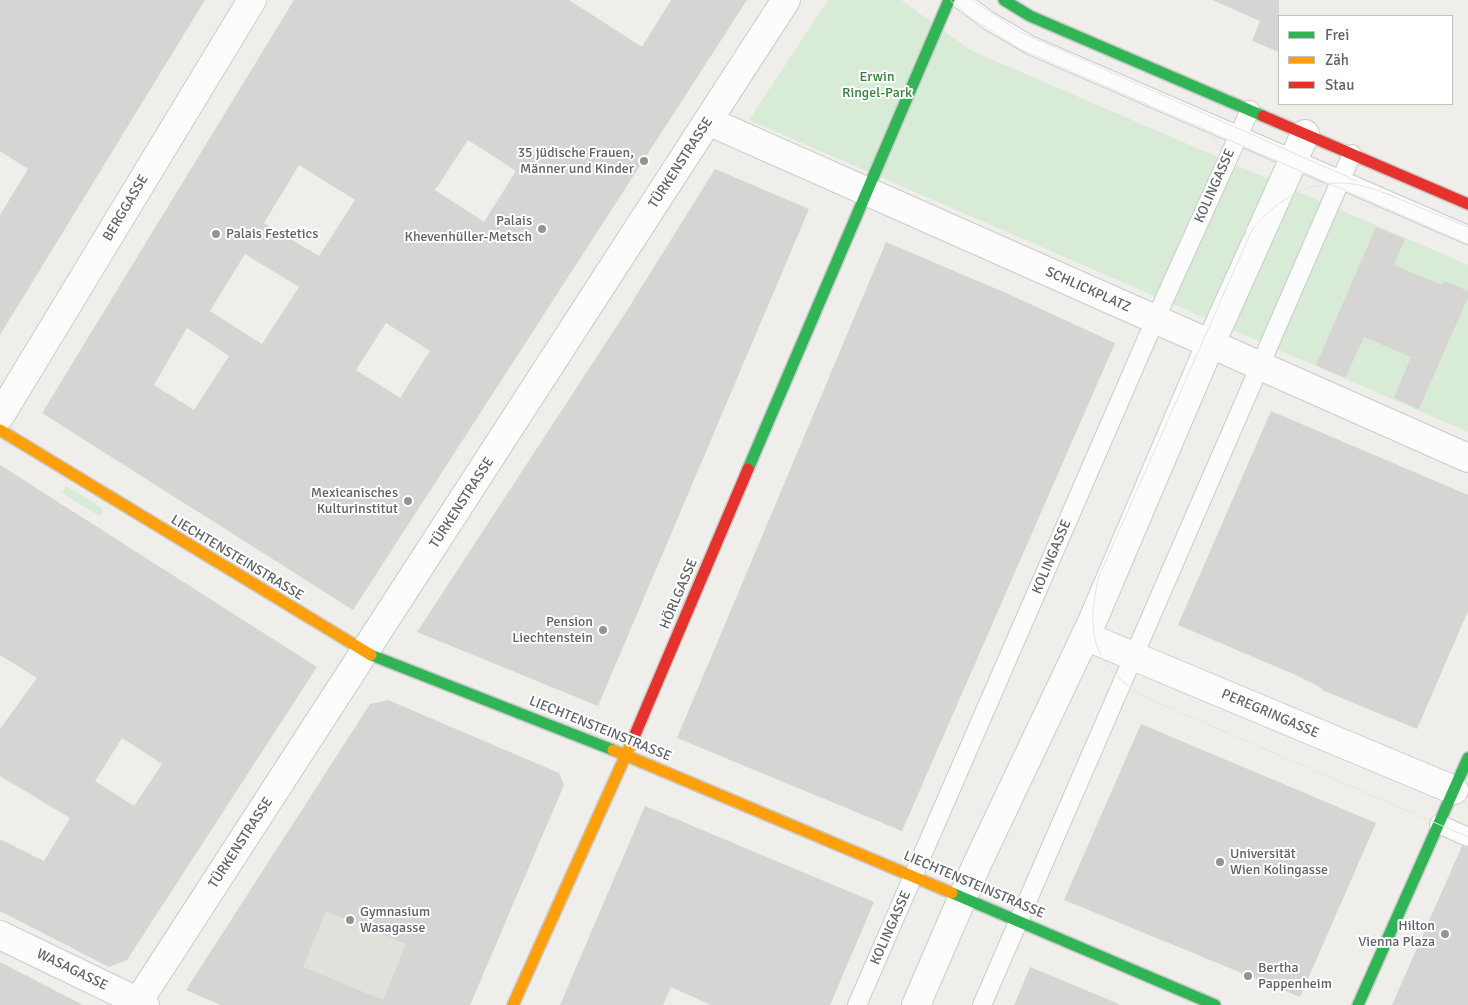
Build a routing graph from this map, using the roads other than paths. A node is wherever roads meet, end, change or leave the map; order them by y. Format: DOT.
graph roads {
  1 [pos="252,0"];
  2 [pos="786,0"];
  3 [pos="949,0"];
  4 [pos="961,0"];
  5 [pos="1004,0"];
  6 [pos="1250,110"];
  7 [pos="708,121"];
  8 [pos="1305,134"];
  9 [pos="1238,136"];
  10 [pos="1352,154"];
  11 [pos="1293,161"];
  12 [pos="1341,181"];
  13 [pos="867,192"];
  14 [pos="1468,204"];
  15 [pos="1468,235"];
  16 [pos="1155,320"];
  17 [pos="1210,345"];
  18 [pos="1260,366"];
  19 [pos="0,416"];
  20 [pos="0,430"];
  21 [pos="1468,458"];
  22 [pos="1085,636"];
  23 [pos="366,654"];
  24 [pos="1133,657"];
  25 [pos="626,755"];
  26 [pos="1468,758"];
  27 [pos="1461,793"];
  28 [pos="1439,824"];
  29 [pos="1468,837"];
  30 [pos="914,876"];
  31 [pos="962,897"];
  32 [pos="1019,920"];
  33 [pos="0,935"];
  34 [pos="140,1004"];
  35 [pos="513,1005"];
  36 [pos="857,1005"];
  37 [pos="916,1005"];
  38 [pos="982,1005"];
  39 [pos="1216,1005"];
  40 [pos="1358,1005"];
  1 -- 19 [label="street, BERGGASSE"];
  2 -- 7 [label="street, TÜRKENSTRASSE"];
  3 -- 13 [label="street"];
  4 -- 9 [label="lane"];
  5 -- 6 [label="street"];
  6 -- 8 [label="street"];
  6 -- 9 [label="lane, KOLINGASSE"];
  7 -- 13 [label="street, SCHLICKPLATZ"];
  7 -- 23 [label="street, TÜRKENSTRASSE"];
  8 -- 10 [label="street"];
  8 -- 11 [label="street"];
  9 -- 11 [label="lane"];
  9 -- 16 [label="lane, KOLINGASSE"];
  10 -- 12 [label="lane"];
  10 -- 14 [label="street"];
  11 -- 12 [label="lane"];
  11 -- 17 [label="street"];
  12 -- 15 [label="lane"];
  12 -- 18 [label="lane"];
  13 -- 16 [label="street, SCHLICKPLATZ"];
  13 -- 25 [label="street, HÖRLGASSE"];
  16 -- 17 [label="street, SCHLICKPLATZ"];
  16 -- 30 [label="lane, KOLINGASSE"];
  17 -- 18 [label="street, SCHLICKPLATZ"];
  17 -- 22 [label="street"];
  18 -- 21 [label="street, SCHLICKPLATZ"];
  18 -- 24 [label="lane"];
  20 -- 23 [label="street, LIECHTENSTEINSTRASSE"];
  22 -- 24 [label="street, PEREGRINGASSE"];
  22 -- 31 [label="street"];
  23 -- 25 [label="street, LIECHTENSTEINSTRASSE"];
  23 -- 34 [label="street, TÜRKENSTRASSE"];
  24 -- 27 [label="street, PEREGRINGASSE"];
  24 -- 32 [label="lane"];
  25 -- 30 [label="street, LIECHTENSTEINSTRASSE"];
  25 -- 35 [label="street, HÖRLGASSE"];
  26 -- 27 [label="street"];
  27 -- 28 [label="street"];
  28 -- 29 [label="lane"];
  28 -- 40 [label="street"];
  30 -- 31 [label="street, LIECHTENSTEINSTRASSE"];
  30 -- 36 [label="lane, KOLINGASSE"];
  31 -- 32 [label="street, LIECHTENSTEINSTRASSE"];
  31 -- 37 [label="street"];
  32 -- 38 [label="lane"];
  32 -- 39 [label="street, LIECHTENSTEINSTRASSE"];
  33 -- 34 [label="street, WASAGASSE"];
}
